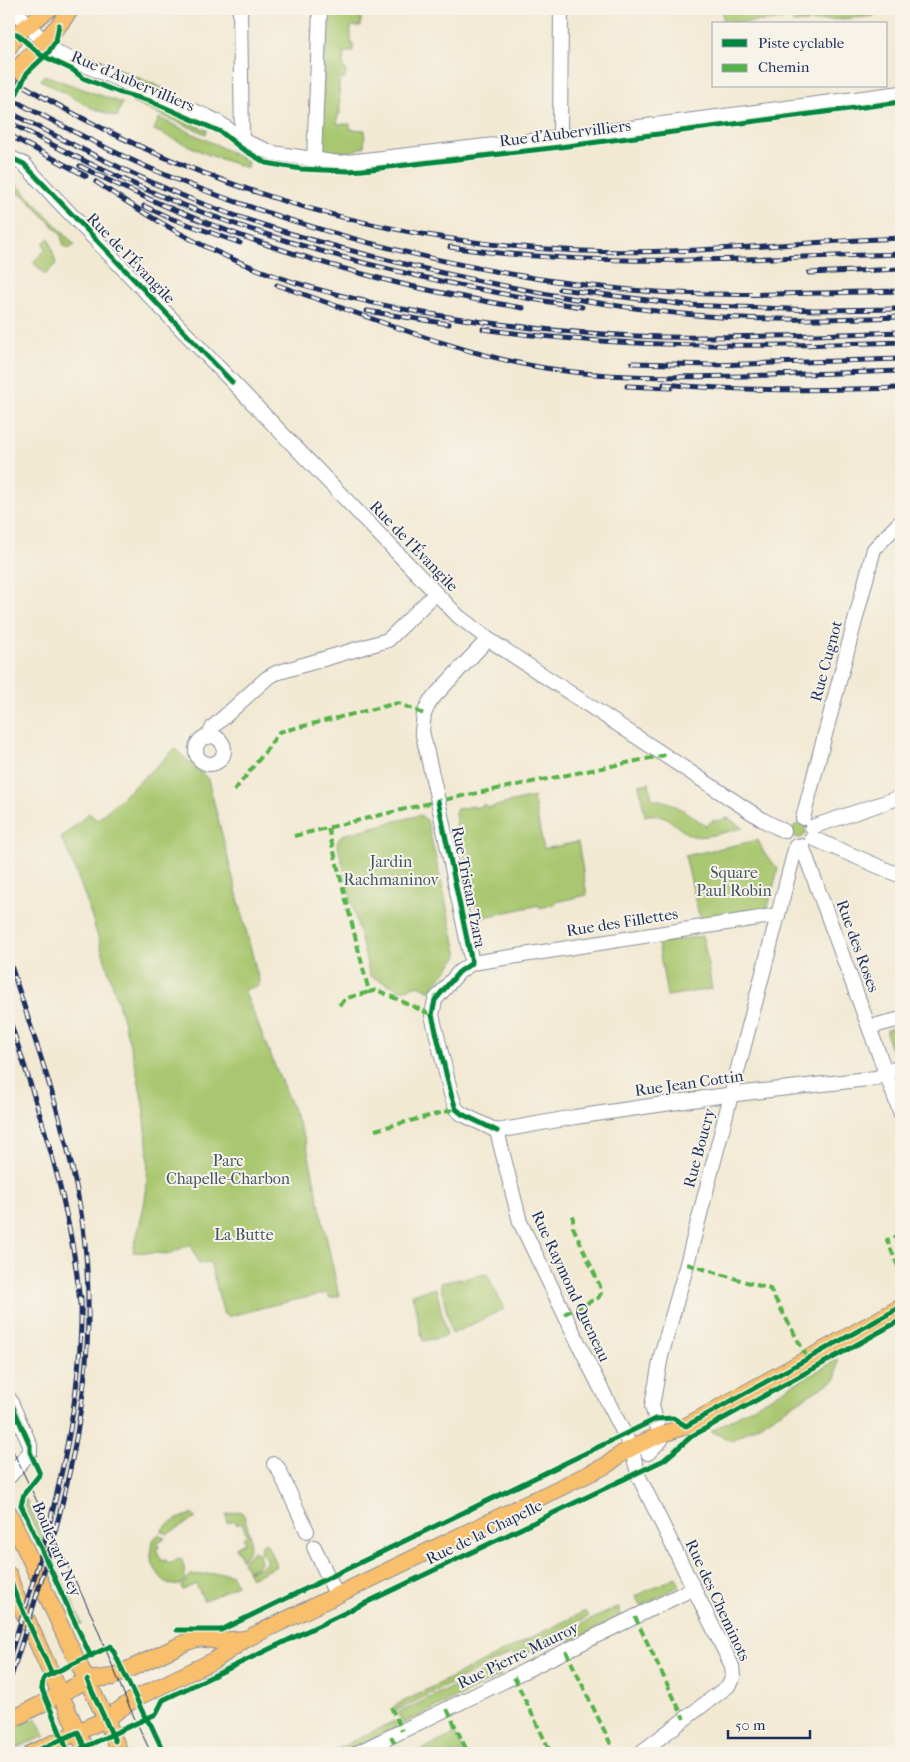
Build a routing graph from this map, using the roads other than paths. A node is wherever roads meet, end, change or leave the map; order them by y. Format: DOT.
graph roads {
  1 [pos="14,9"];
  2 [pos="49,9"];
  3 [pos="71,9"];
  4 [pos="240,9"];
  5 [pos="320,9"];
  6 [pos="561,9"];
  7 [pos="29,26"];
  8 [pos="43,41"];
  9 [pos="9,47"];
  10 [pos="9,87"];
  11 [pos="901,94"];
  12 [pos="560,137"];
  13 [pos="242,139"];
  14 [pos="9,157"];
  15 [pos="314,160"];
  16 [pos="901,523"];
  17 [pos="435,594"];
  18 [pos="488,639"];
  19 [pos="208,736"];
  20 [pos="901,798"];
  21 [pos="784,831"];
  22 [pos="805,835"];
  23 [pos="901,876"];
  24 [pos="778,915"];
  25 [pos="472,963"];
  26 [pos="901,1018"];
  27 [pos="869,1027"];
  28 [pos="901,1066"];
  29 [pos="886,1072"];
  30 [pos="731,1095"];
  31 [pos="901,1114"];
  32 [pos="497,1132"];
  33 [pos="901,1308"];
  34 [pos="9,1398"];
  35 [pos="659,1439"];
  36 [pos="633,1454"];
  37 [pos="274,1464"];
  38 [pos="9,1477"];
  39 [pos="9,1513"];
  40 [pos="307,1531"];
  41 [pos="314,1548"];
  42 [pos="9,1575"];
  43 [pos="694,1588"];
  44 [pos="337,1596"];
  45 [pos="246,1639"];
  46 [pos="87,1680"];
  47 [pos="61,1695"];
  48 [pos="106,1719"];
  49 [pos="9,1721"];
  50 [pos="78,1732"];
  51 [pos="32,1753"];
  52 [pos="87,1753"];
  53 [pos="120,1753"];
  54 [pos="357,1753"];
  55 [pos="640,1753"];
  1 -- 7 [label="street, Rue d'Aubervilliers"];
  2 -- 7 [label="main road"];
  3 -- 8 [label="main road"];
  4 -- 13 [label="street"];
  5 -- 15 [label="street"];
  6 -- 12 [label="street"];
  7 -- 8 [label="street, Rue d'Aubervilliers"];
  7 -- 9 [label="main road"];
  8 -- 10 [label="main road"];
  8 -- 13 [label="street, Rue d'Aubervilliers"];
  11 -- 12 [label="street, Rue d'Aubervilliers"];
  12 -- 15 [label="street, Rue d'Aubervilliers"];
  13 -- 15 [label="street, Rue d'Aubervilliers"];
  14 -- 17 [label="street, Rue de l'Évangile"];
  16 -- 22 [label="street, Rue Cugnot"];
  17 -- 18 [label="street, Rue de l'Évangile"];
  17 -- 19 [label="street"];
  18 -- 21 [label="street, Rue de l'Évangile"];
  18 -- 25 [label="street, Rue Tristan Tzara"];
  20 -- 22 [label="street"];
  21 -- 22 [label="street"];
  21 -- 22 [label="street"];
  22 -- 23 [label="street"];
  22 -- 24 [label="street, Rue Boucry"];
  22 -- 27 [label="street, Rue des Roses"];
  24 -- 25 [label="street, Rue des Fillettes"];
  24 -- 30 [label="street, Rue Boucry"];
  25 -- 32 [label="street, Rue Tristan Tzara"];
  26 -- 27 [label="street"];
  27 -- 29 [label="street, Rue des Roses"];
  28 -- 29 [label="street, Rue Jean Cottin"];
  29 -- 30 [label="street, Rue Jean Cottin"];
  29 -- 31 [label="street, Rue des Roses"];
  30 -- 32 [label="street, Rue Jean Cottin"];
  30 -- 35 [label="street, Rue Boucry"];
  32 -- 36 [label="street, Rue Raymond Queneau"];
  33 -- 35 [label="main road, Rue de la Chapelle"];
  34 -- 38 [label="street"];
  35 -- 36 [label="main road, Rue de la Chapelle"];
  35 -- 36 [label="street, Rue de la Chapelle"];
  36 -- 43 [label="street, Rue des Cheminots"];
  36 -- 44 [label="main road, Rue de la Chapelle"];
  37 -- 40 [label="street"];
  39 -- 46 [label="main road, Boulevard Ney"];
  41 -- 44 [label="street"];
  42 -- 47 [label="main road"];
  43 -- 54 [label="street, Rue Pierre Mauroy"];
  43 -- 55 [label="street, Rue des Cheminots"];
  44 -- 45 [label="main road, Rue de la Chapelle"];
  45 -- 46 [label="main road, Rue de la Chapelle"];
  45 -- 48 [label="main road, Rue de la Chapelle"];
  46 -- 47 [label="main road"];
  46 -- 48 [label="main road, Boulevard Ney"];
  47 -- 49 [label="main road"];
  47 -- 50 [label="main road"];
  48 -- 50 [label="main road, Rue de la Chapelle"];
  48 -- 53 [label="main road, Boulevard Ney"];
  50 -- 51 [label="main road, Rue de la Chapelle"];
  50 -- 52 [label="main road"];
}
